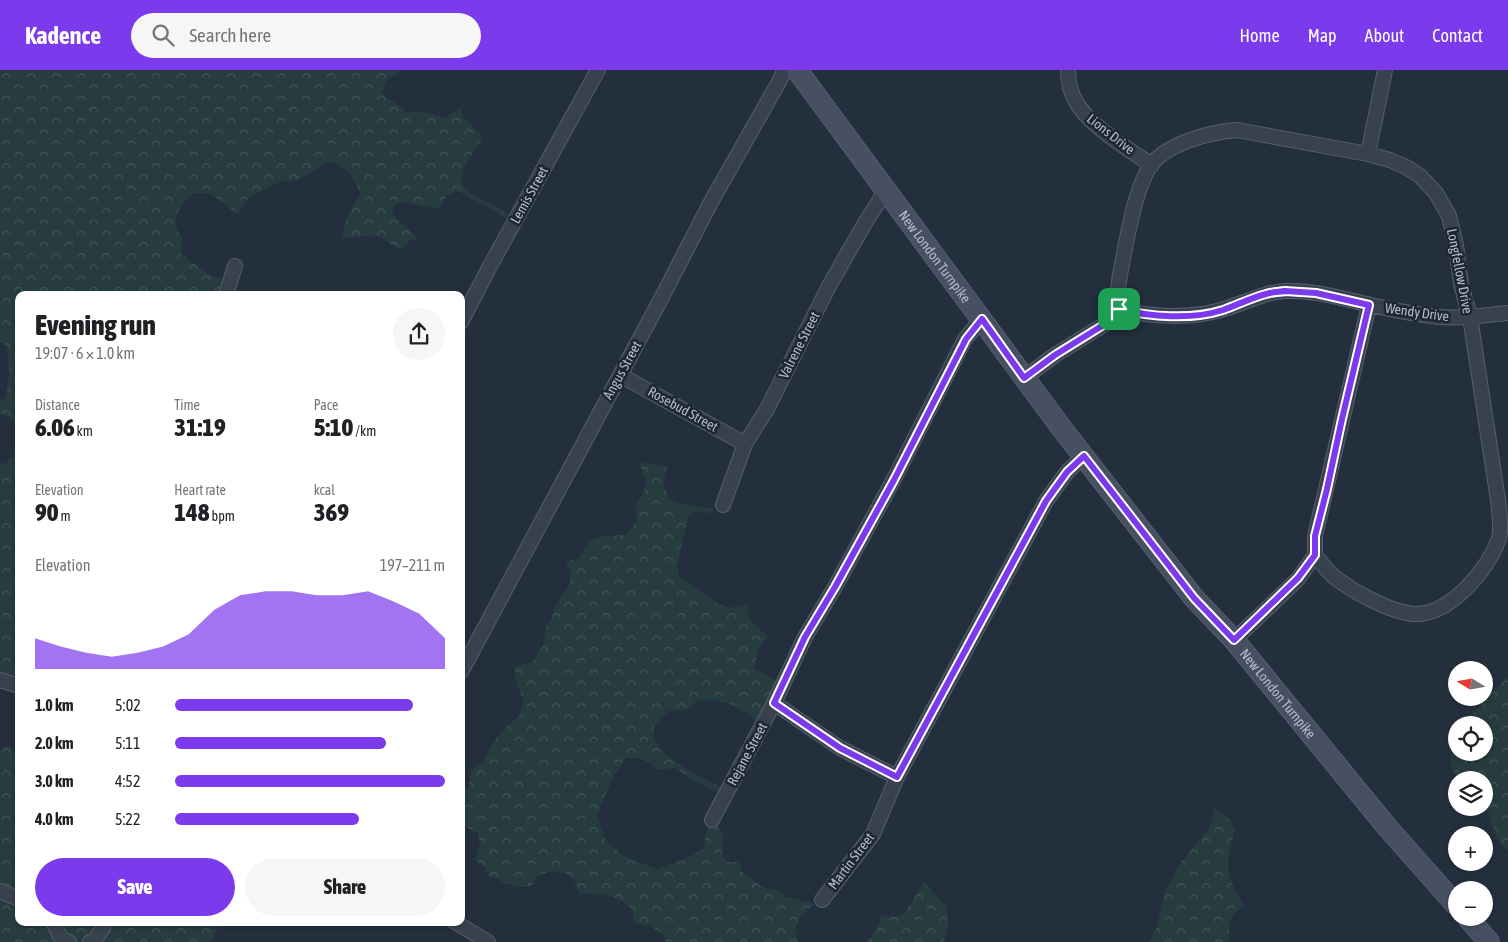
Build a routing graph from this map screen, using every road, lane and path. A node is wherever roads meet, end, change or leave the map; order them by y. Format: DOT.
graph roads {
  1 [pos="598,70"];
  2 [pos="784,70"];
  3 [pos="797,70"];
  4 [pos="1068,70"];
  5 [pos="1385,70"];
  6 [pos="1368,154"];
  7 [pos="1152,165"];
  8 [pos="886,190"];
  9 [pos="235,266"];
  10 [pos="227,291"];
  11 [pos="1369,305"];
  12 [pos="1119,309"];
  13 [pos="1508,313"];
  14 [pos="465,314"];
  15 [pos="1470,316"];
  16 [pos="982,319"];
  17 [pos="620,375"];
  18 [pos="1024,378"];
  19 [pos="745,444"];
  20 [pos="1084,456"];
  21 [pos="723,505"];
  22 [pos="1315,555"];
  23 [pos="1234,640"];
  24 [pos="465,665"];
  25 [pos="0,680"];
  26 [pos="15,685"];
  27 [pos="774,703"];
  28 [pos="897,777"];
  29 [pos="712,820"];
  30 [pos="0,891"];
  31 [pos="1448,896"];
  32 [pos="15,897"];
  33 [pos="822,900"];
  34 [pos="55,926"];
  35 [pos="102,926"];
  36 [pos="462,926"];
  37 [pos="1475,926"];
  38 [pos="69,942"];
  39 [pos="90,942"];
  40 [pos="488,942"];
  41 [pos="1488,942"];
  1 -- 14 [label="street, Lemis Street"];
  2 -- 17 [label="street, Angus Street"];
  3 -- 8 [label="main road, New London Turnpike"];
  4 -- 7 [label="street, Lions Drive"];
  5 -- 6 [label="street"];
  6 -- 7 [label="street, Longfellow Drive"];
  6 -- 15 [label="street, Longfellow Drive"];
  7 -- 12 [label="street, Longfellow Drive"];
  8 -- 16 [label="main road, New London Turnpike"];
  8 -- 19 [label="street, Valrene Street"];
  9 -- 10 [label="street"];
  11 -- 12 [label="street, Wendy Drive"];
  11 -- 15 [label="street, Wendy Drive"];
  11 -- 22 [label="street"];
  12 -- 18 [label="street"];
  13 -- 15 [label="street, Wendy Drive"];
  15 -- 22 [label="street, Longfellow Drive"];
  16 -- 18 [label="main road, New London Turnpike"];
  16 -- 27 [label="street, Rejane Street"];
  17 -- 19 [label="street, Rosebud Street"];
  17 -- 24 [label="street, Angus Street"];
  18 -- 20 [label="main road, New London Turnpike"];
  19 -- 21 [label="street, Valrene Street"];
  20 -- 23 [label="main road, New London Turnpike"];
  20 -- 28 [label="street, Martin Street"];
  22 -- 23 [label="street"];
  23 -- 31 [label="main road, New London Turnpike"];
  25 -- 26 [label="street"];
  27 -- 28 [label="street"];
  27 -- 29 [label="street, Rejane Street"];
  28 -- 33 [label="street, Martin Street"];
  30 -- 32 [label="street"];
  34 -- 38 [label="street"];
  35 -- 39 [label="street"];
  36 -- 40 [label="street"];
  37 -- 41 [label="main road"];
}
